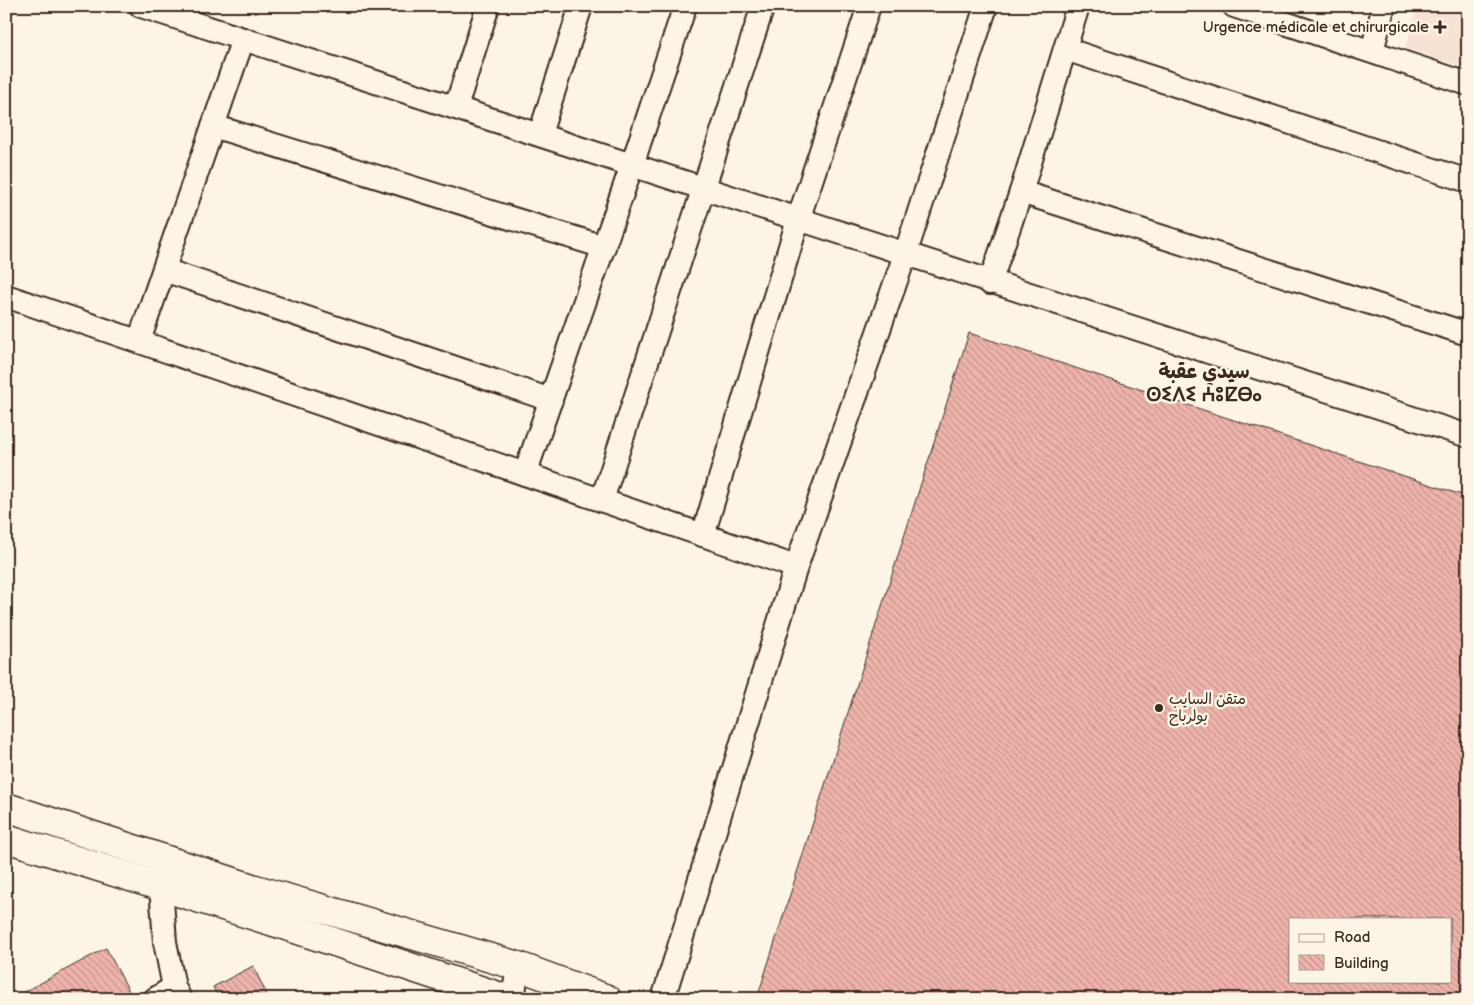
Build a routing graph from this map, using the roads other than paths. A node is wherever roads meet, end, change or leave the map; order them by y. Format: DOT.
graph roads {
  1 [pos="141,6"];
  2 [pos="488,6"];
  3 [pos="581,6"];
  4 [pos="685,6"];
  5 [pos="763,6"];
  6 [pos="870,6"];
  7 [pos="986,6"];
  8 [pos="1078,6"];
  9 [pos="1234,6"];
  10 [pos="1384,6"];
  11 [pos="243,39"];
  12 [pos="1065,49"];
  13 [pos="1372,51"];
  14 [pos="1468,84"];
  15 [pos="456,107"];
  16 [pos="213,126"];
  17 [pos="540,134"];
  18 [pos="632,165"];
  19 [pos="1468,181"];
  20 [pos="703,188"];
  21 [pos="1021,192"];
  22 [pos="798,220"];
  23 [pos="604,247"];
  24 [pos="905,255"];
  25 [pos="164,270"];
  26 [pos="990,283"];
  27 [pos="6,296"];
  28 [pos="1468,334"];
  29 [pos="139,341"];
  30 [pos="551,400"];
  31 [pos="1468,436"];
  32 [pos="525,474"];
  33 [pos="602,500"];
  34 [pos="703,535"];
  35 [pos="796,567"];
  36 [pos="6,808"];
  37 [pos="6,838"];
  38 [pos="172,860"];
  39 [pos="161,887"];
  40 [pos="518,966"];
  41 [pos="177,993"];
  42 [pos="155,999"];
  43 [pos="508,999"];
  44 [pos="513,999"];
  45 [pos="607,999"];
  46 [pos="662,999"];
  1 -- 11 [label="street"];
  2 -- 15 [label="street"];
  3 -- 17 [label="street"];
  4 -- 18 [label="street"];
  5 -- 20 [label="street"];
  6 -- 22 [label="street"];
  7 -- 24 [label="street"];
  8 -- 12 [label="street"];
  9 -- 13 [label="street"];
  10 -- 13 [label="street"];
  11 -- 15 [label="street"];
  11 -- 16 [label="street"];
  12 -- 19 [label="street"];
  12 -- 21 [label="street"];
  13 -- 14 [label="street"];
  15 -- 17 [label="street"];
  16 -- 23 [label="street"];
  16 -- 25 [label="street"];
  17 -- 18 [label="street"];
  18 -- 20 [label="street"];
  18 -- 23 [label="street"];
  20 -- 22 [label="street"];
  20 -- 33 [label="street"];
  21 -- 26 [label="street"];
  21 -- 28 [label="street"];
  22 -- 24 [label="street"];
  22 -- 34 [label="street"];
  23 -- 30 [label="street"];
  24 -- 26 [label="street"];
  24 -- 35 [label="street"];
  25 -- 29 [label="street"];
  25 -- 30 [label="street"];
  26 -- 31 [label="street"];
  27 -- 29 [label="street"];
  29 -- 32 [label="street"];
  30 -- 32 [label="street"];
  32 -- 33 [label="street"];
  33 -- 34 [label="street"];
  34 -- 35 [label="street"];
  35 -- 46 [label="street"];
  36 -- 38 [label="street"];
  37 -- 39 [label="street"];
  38 -- 39 [label="street"];
  38 -- 40 [label="street"];
  39 -- 41 [label="street"];
  39 -- 43 [label="street"];
  40 -- 44 [label="street"];
  40 -- 45 [label="street"];
  41 -- 42 [label="street"];
}
